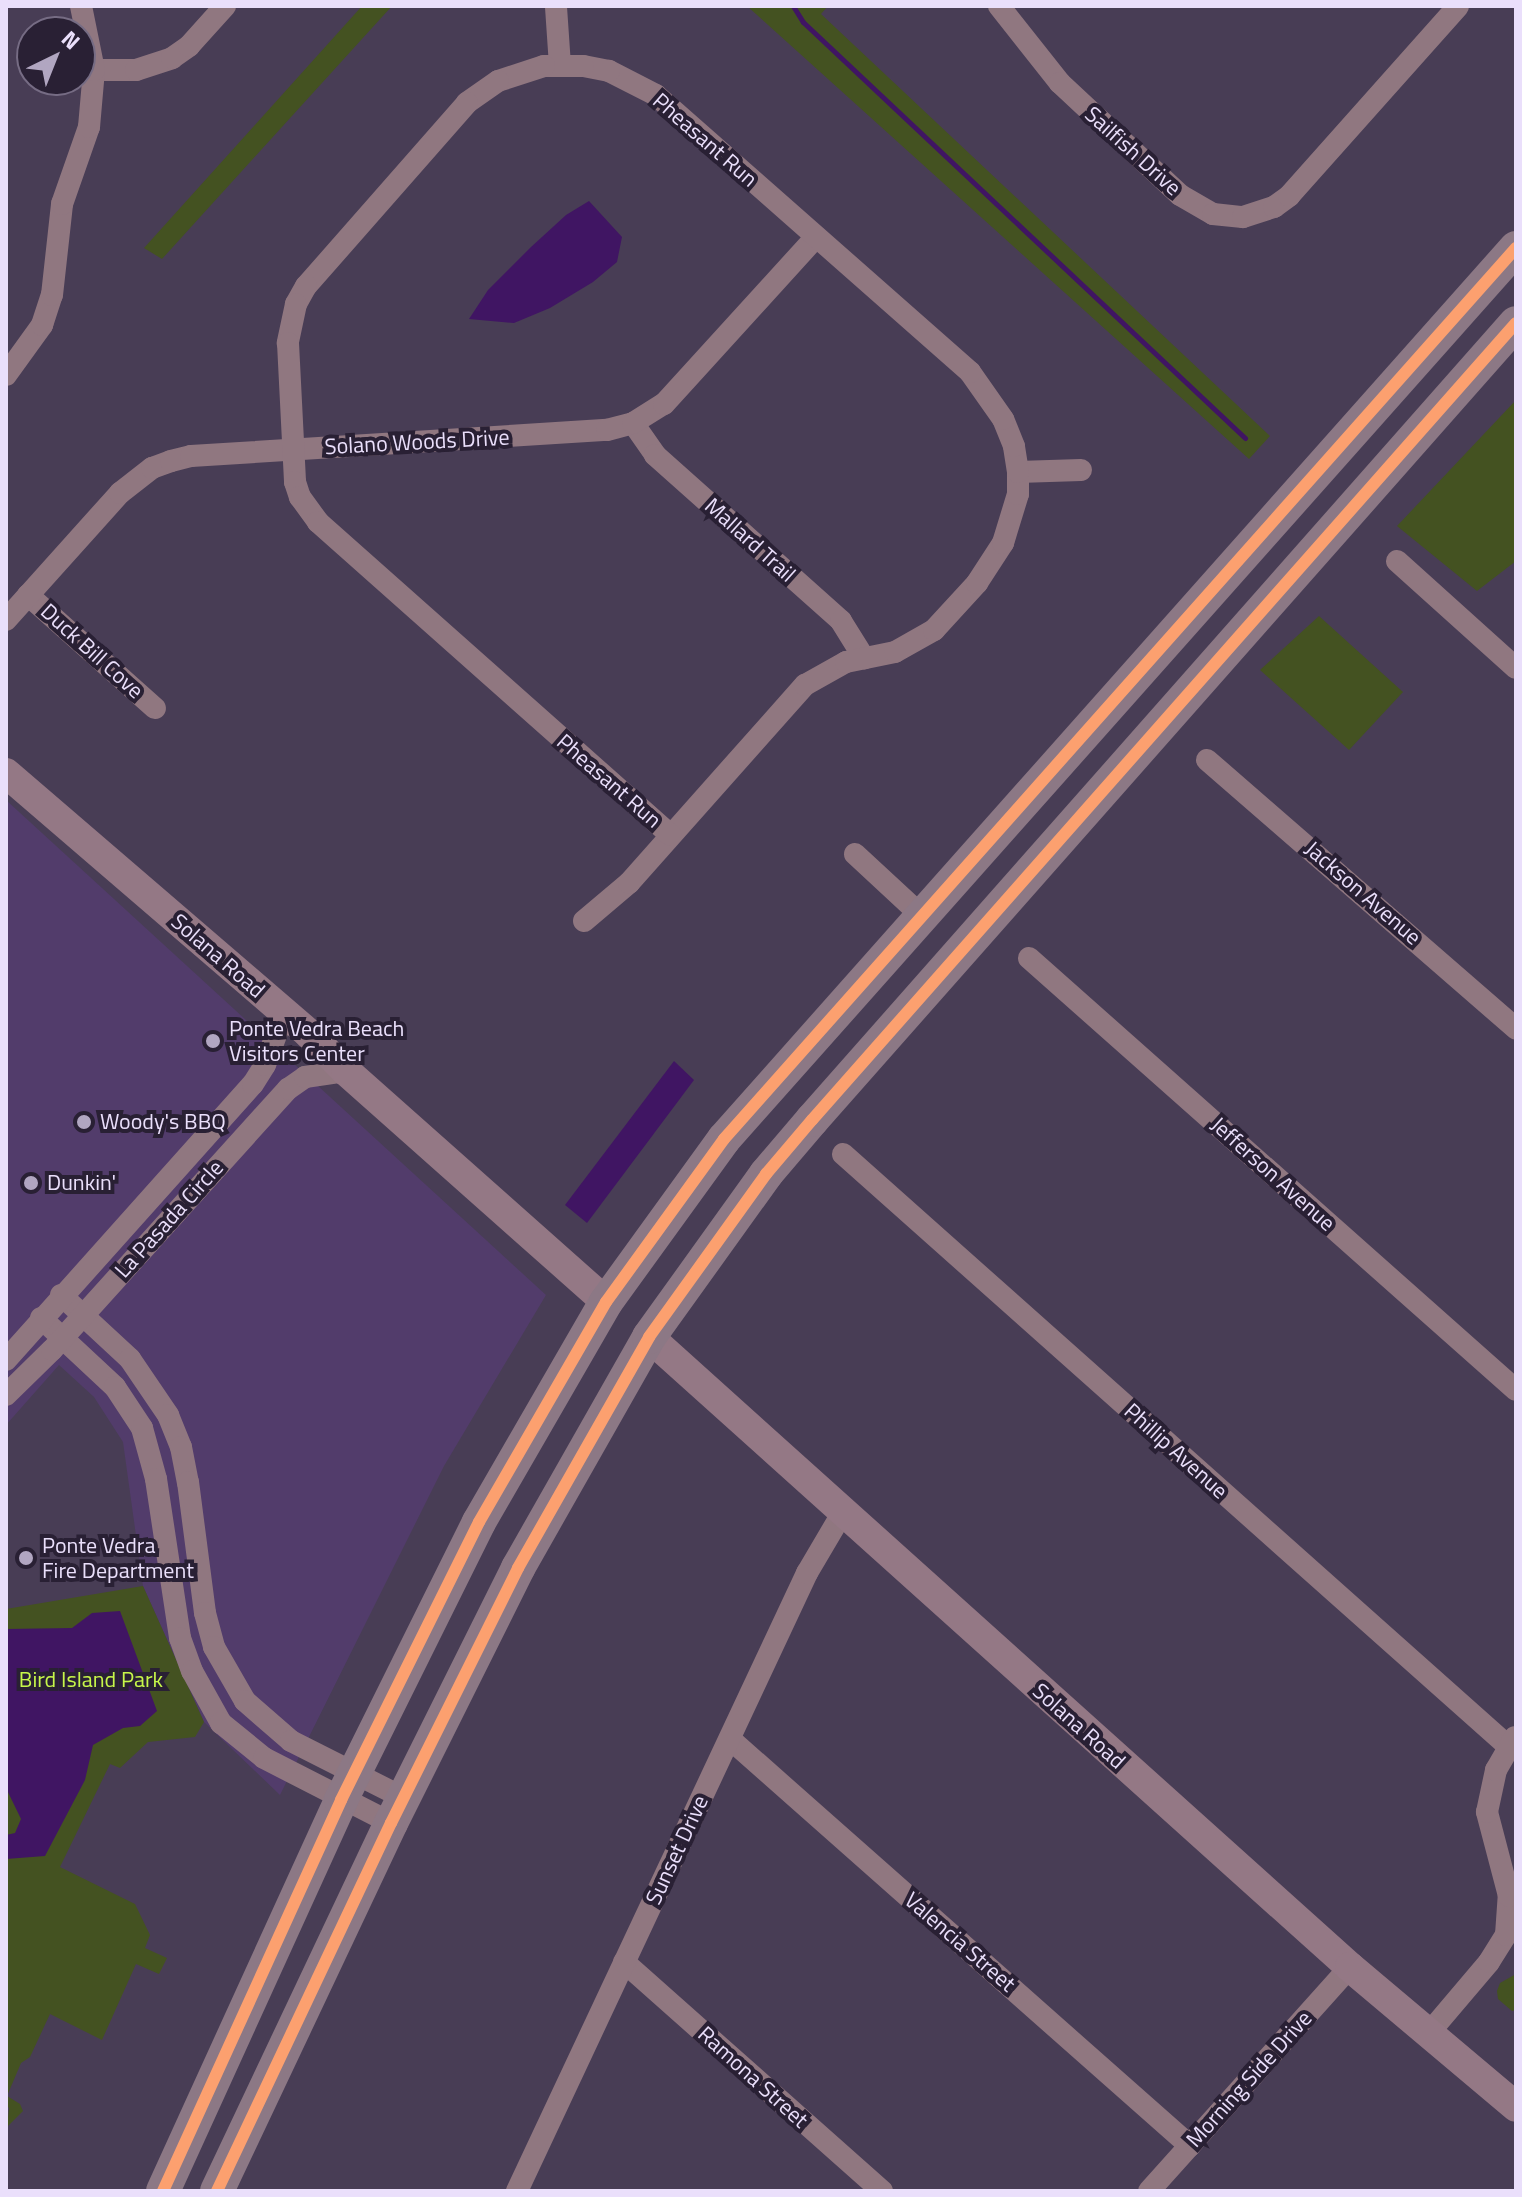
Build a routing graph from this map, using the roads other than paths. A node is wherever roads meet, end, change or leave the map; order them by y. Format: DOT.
graph roads {
  1 [pos="225,6"];
  2 [pos="999,6"];
  3 [pos="1458,6"];
  4 [pos="556,7"];
  5 [pos="560,65"];
  6 [pos="96,70"];
  7 [pos="92,96"];
  8 [pos="816,237"];
  9 [pos="1516,248"];
  10 [pos="1516,323"];
  11 [pos="6,375"];
  12 [pos="1401,378"];
  13 [pos="1438,410"];
  14 [pos="633,423"];
  15 [pos="292,450"];
  16 [pos="1081,470"];
  17 [pos="1018,472"];
  18 [pos="1397,561"];
  19 [pos="28,595"];
  20 [pos="6,620"];
  21 [pos="864,658"];
  22 [pos="1516,668"];
  23 [pos="155,708"];
  24 [pos="1207,760"];
  25 [pos="6,773"];
  26 [pos="1044,779"];
  27 [pos="1081,814"];
  28 [pos="670,835"];
  29 [pos="855,854"];
  30 [pos="922,916"];
  31 [pos="584,921"];
  32 [pos="1029,958"];
  33 [pos="284,1013"];
  34 [pos="1516,1029"];
  35 [pos="346,1071"];
  36 [pos="843,1154"];
  37 [pos="61,1295"];
  38 [pos="606,1302"];
  39 [pos="83,1315"];
  40 [pos="41,1318"];
  41 [pos="649,1337"];
  42 [pos="62,1338"];
  43 [pos="6,1360"];
  44 [pos="1516,1390"];
  45 [pos="6,1395"];
  46 [pos="843,1512"];
  47 [pos="199,1566"];
  48 [pos="168,1570"];
  49 [pos="730,1739"];
  50 [pos="1513,1742"];
  51 [pos="348,1788"];
  52 [pos="398,1810"];
  53 [pos="624,1962"];
  54 [pos="1350,1967"];
  55 [pos="1428,2034"];
  56 [pos="1516,2107"];
  57 [pos="1190,2146"];
  58 [pos="520,2189"];
  59 [pos="163,2191"];
  60 [pos="217,2191"];
  61 [pos="882,2191"];
  62 [pos="1149,2191"];
  1 -- 6 [label="street"];
  2 -- 3 [label="street, Sailfish Drive"];
  4 -- 5 [label="street"];
  5 -- 8 [label="street, Pheasant Run"];
  5 -- 15 [label="street, Pheasant Run"];
  7 -- 11 [label="street"];
  8 -- 14 [label="street, Solano Woods Drive"];
  8 -- 17 [label="street, Pheasant Run"];
  9 -- 12 [label="main road"];
  10 -- 13 [label="main road"];
  12 -- 13 [label="main road"];
  12 -- 26 [label="main road"];
  13 -- 27 [label="main road"];
  14 -- 15 [label="street, Solano Woods Drive"];
  14 -- 21 [label="street, Mallard Trail"];
  15 -- 19 [label="street, Solano Woods Drive"];
  15 -- 28 [label="street, Pheasant Run"];
  16 -- 17 [label="street"];
  17 -- 21 [label="street, Pheasant Run"];
  18 -- 22 [label="street"];
  19 -- 20 [label="street, Solano Woods Drive"];
  19 -- 23 [label="street, Duck Bill Cove"];
  21 -- 28 [label="street, Pheasant Run"];
  24 -- 34 [label="street, Jackson Avenue"];
  25 -- 33 [label="street, Solana Road"];
  26 -- 27 [label="main road"];
  26 -- 30 [label="main road"];
  27 -- 41 [label="main road"];
  28 -- 31 [label="street"];
  29 -- 30 [label="street"];
  30 -- 38 [label="main road"];
  32 -- 44 [label="street, Jefferson Avenue"];
  33 -- 35 [label="street, Solana Road"];
  33 -- 37 [label="street, La Pasada Circle"];
  35 -- 38 [label="street, Solana Road"];
  35 -- 39 [label="street, La Pasada Circle"];
  36 -- 50 [label="street, Phillip Avenue"];
  37 -- 39 [label="street"];
  37 -- 40 [label="street, La Pasada Circle"];
  38 -- 41 [label="main road"];
  38 -- 51 [label="main road"];
  39 -- 42 [label="street, La Pasada Circle"];
  39 -- 47 [label="street"];
  40 -- 42 [label="street"];
  40 -- 43 [label="street, La Pasada Circle"];
  41 -- 46 [label="street, Solana Road"];
  41 -- 52 [label="main road"];
  42 -- 45 [label="street, La Pasada Circle"];
  42 -- 48 [label="street"];
  46 -- 49 [label="street, Sunset Drive"];
  46 -- 54 [label="street, Solana Road"];
  47 -- 48 [label="street"];
  47 -- 51 [label="street"];
  48 -- 51 [label="street"];
  49 -- 53 [label="street, Sunset Drive"];
  49 -- 57 [label="street, Valencia Street"];
  50 -- 55 [label="street"];
  51 -- 52 [label="street"];
  51 -- 59 [label="main road"];
  52 -- 60 [label="main road"];
  53 -- 58 [label="street, Sunset Drive"];
  53 -- 61 [label="street, Ramona Street"];
  54 -- 55 [label="street, Solana Road"];
  54 -- 57 [label="street, Morning Side Drive"];
  55 -- 56 [label="street, Solana Road"];
  57 -- 62 [label="street, Morning Side Drive"];
}
